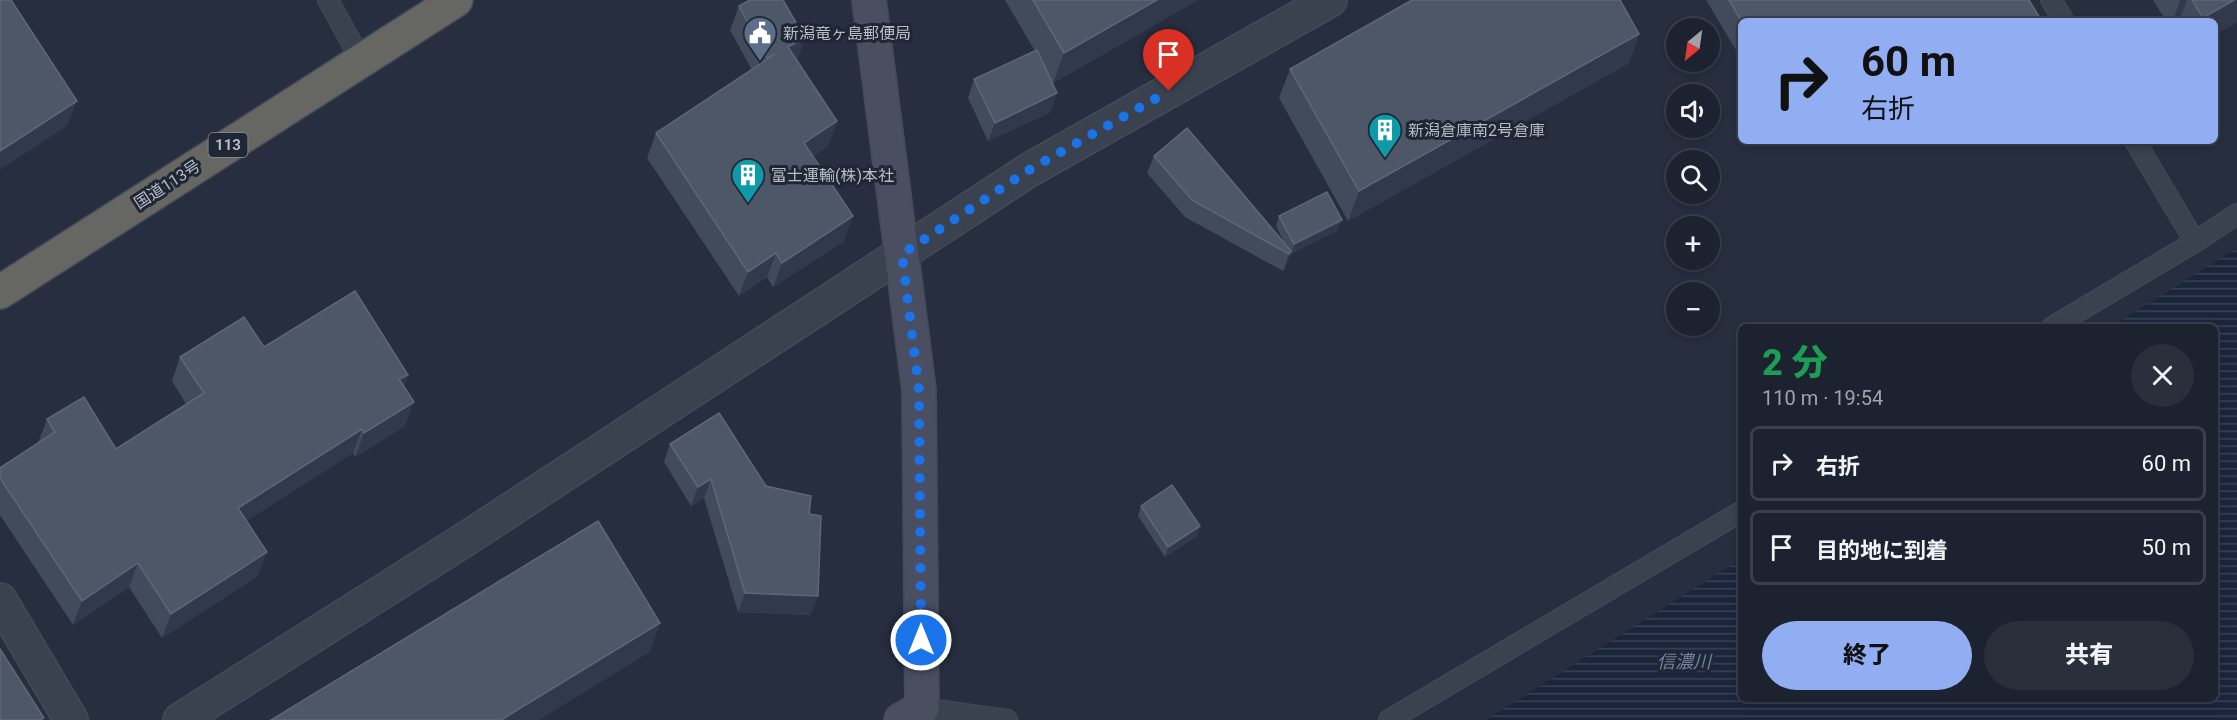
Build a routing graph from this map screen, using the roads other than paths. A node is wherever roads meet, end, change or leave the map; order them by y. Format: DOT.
graph roads {
  1 [pos="328,0"];
  2 [pos="456,0"];
  3 [pos="869,0"];
  4 [pos="1330,0"];
  5 [pos="2051,0"];
  6 [pos="2062,18"];
  7 [pos="361,60"];
  8 [pos="2137,144"];
  9 [pos="2237,214"];
  10 [pos="2195,242"];
  11 [pos="902,254"];
  12 [pos="0,292"];
  13 [pos="2057,324"];
  14 [pos="1738,513"];
  15 [pos="0,600"];
  16 [pos="915,716"];
  17 [pos="71,720"];
  18 [pos="180,720"];
  19 [pos="1007,720"];
  20 [pos="1389,720"];
  1 -- 7 [label="lane"];
  2 -- 7 [label="highway, 国道113号 / 113"];
  3 -- 11 [label="main road"];
  4 -- 11 [label="street"];
  5 -- 6 [label="lane"];
  7 -- 12 [label="highway, 国道113号 / 113"];
  8 -- 10 [label="lane"];
  9 -- 10 [label="lane"];
  10 -- 13 [label="lane"];
  11 -- 16 [label="main road"];
  11 -- 18 [label="street"];
  14 -- 20 [label="lane"];
  15 -- 17 [label="street"];
  16 -- 19 [label="lane"];
}
